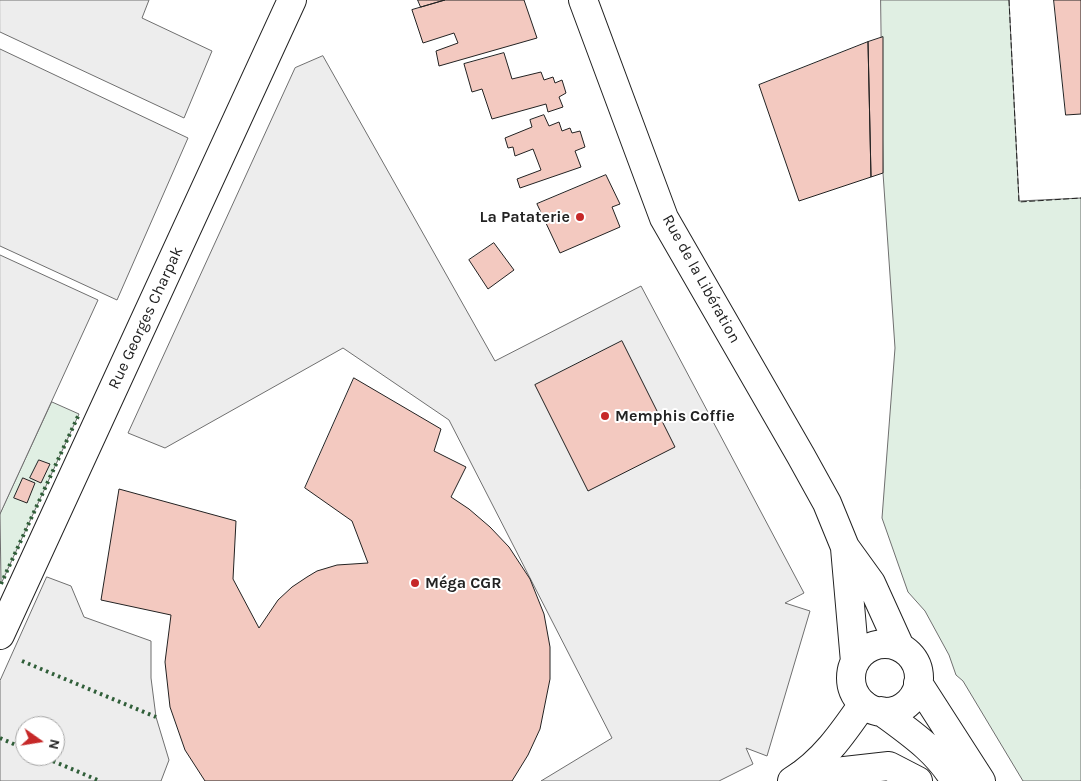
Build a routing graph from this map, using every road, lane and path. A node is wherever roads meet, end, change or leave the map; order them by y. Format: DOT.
graph roads {
  1 [pos="292,0"];
  2 [pos="583,0"];
  3 [pos="845,546"];
  4 [pos="0,636"];
  5 [pos="900,648"];
  6 [pos="855,662"];
  7 [pos="918,683"];
  8 [pos="872,708"];
  9 [pos="796,779"];
  10 [pos="918,781"];
  11 [pos="955,781"];
  12 [pos="981,781"];
  1 -- 4 [label="main road, Rue Georges Charpak"];
  2 -- 3 [label="main road, Rue de la Libération"];
  3 -- 5 [label="main road, Rue de la Libération"];
  3 -- 6 [label="main road, Rue de la Libération"];
  5 -- 6 [label="main road"];
  5 -- 7 [label="main road"];
  6 -- 8 [label="main road"];
  7 -- 8 [label="main road"];
  7 -- 12 [label="main road"];
  8 -- 9 [label="main road"];
  8 -- 11 [label="main road"];
  9 -- 10 [label="main road"];
}
